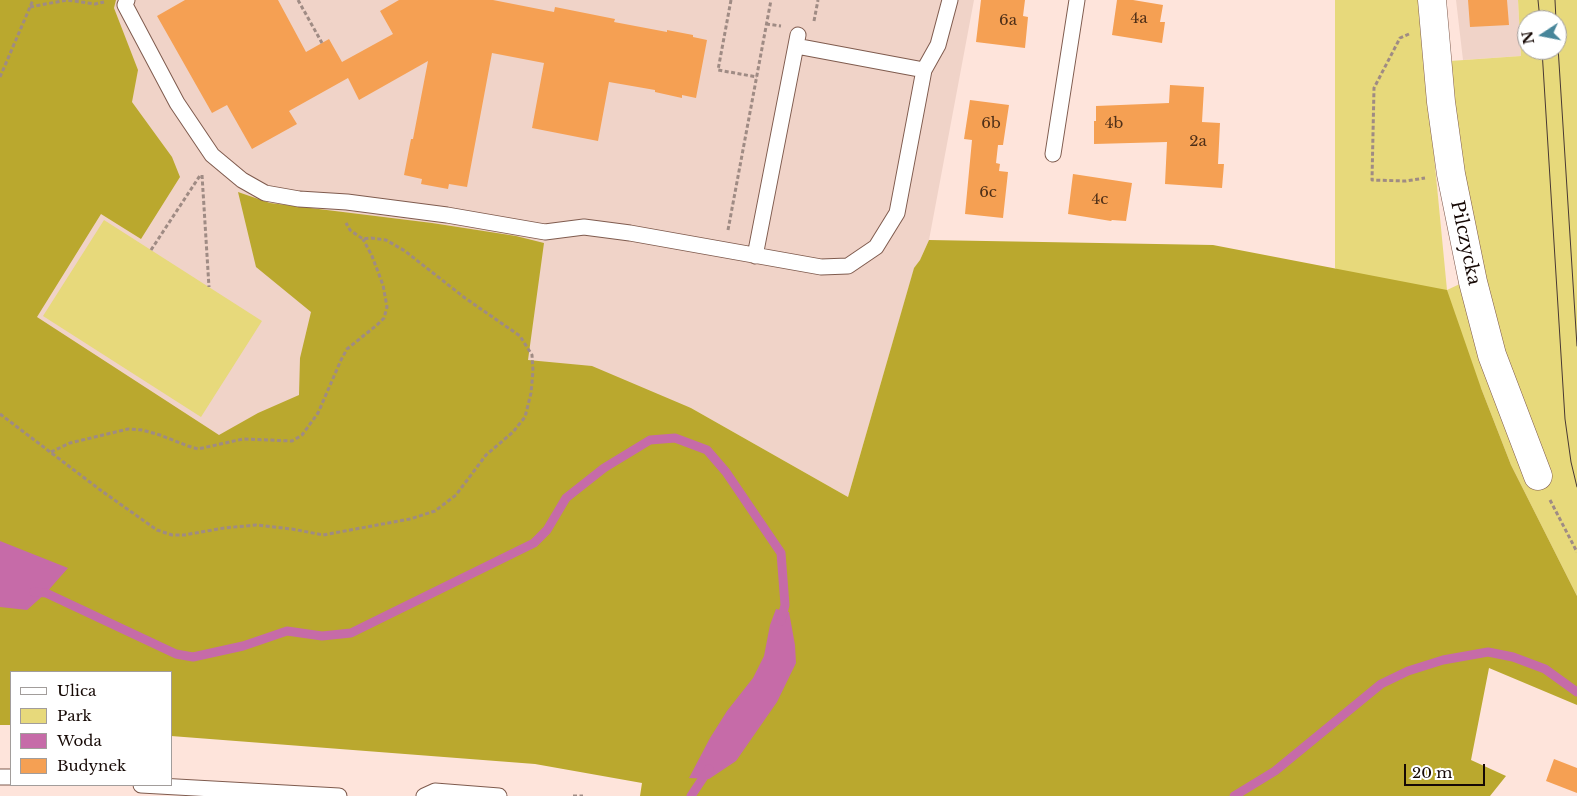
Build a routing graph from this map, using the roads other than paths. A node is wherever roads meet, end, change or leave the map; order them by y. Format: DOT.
graph roads {
  1 [pos="950,0"];
  2 [pos="1077,0"];
  3 [pos="126,3"];
  4 [pos="1433,10"];
  5 [pos="924,70"];
  6 [pos="1053,154"];
  7 [pos="755,256"];
  8 [pos="1538,476"];
  9 [pos="159,786"];
  10 [pos="339,796"];
  11 [pos="424,796"];
  12 [pos="500,796"];
  1 -- 5 [label="lane"];
  2 -- 6 [label="lane"];
  3 -- 7 [label="lane"];
  4 -- 8 [label="street, Pilczycka"];
  5 -- 7 [label="lane"];
  5 -- 7 [label="lane"];
  9 -- 10 [label="lane"];
  11 -- 12 [label="lane"];
}
